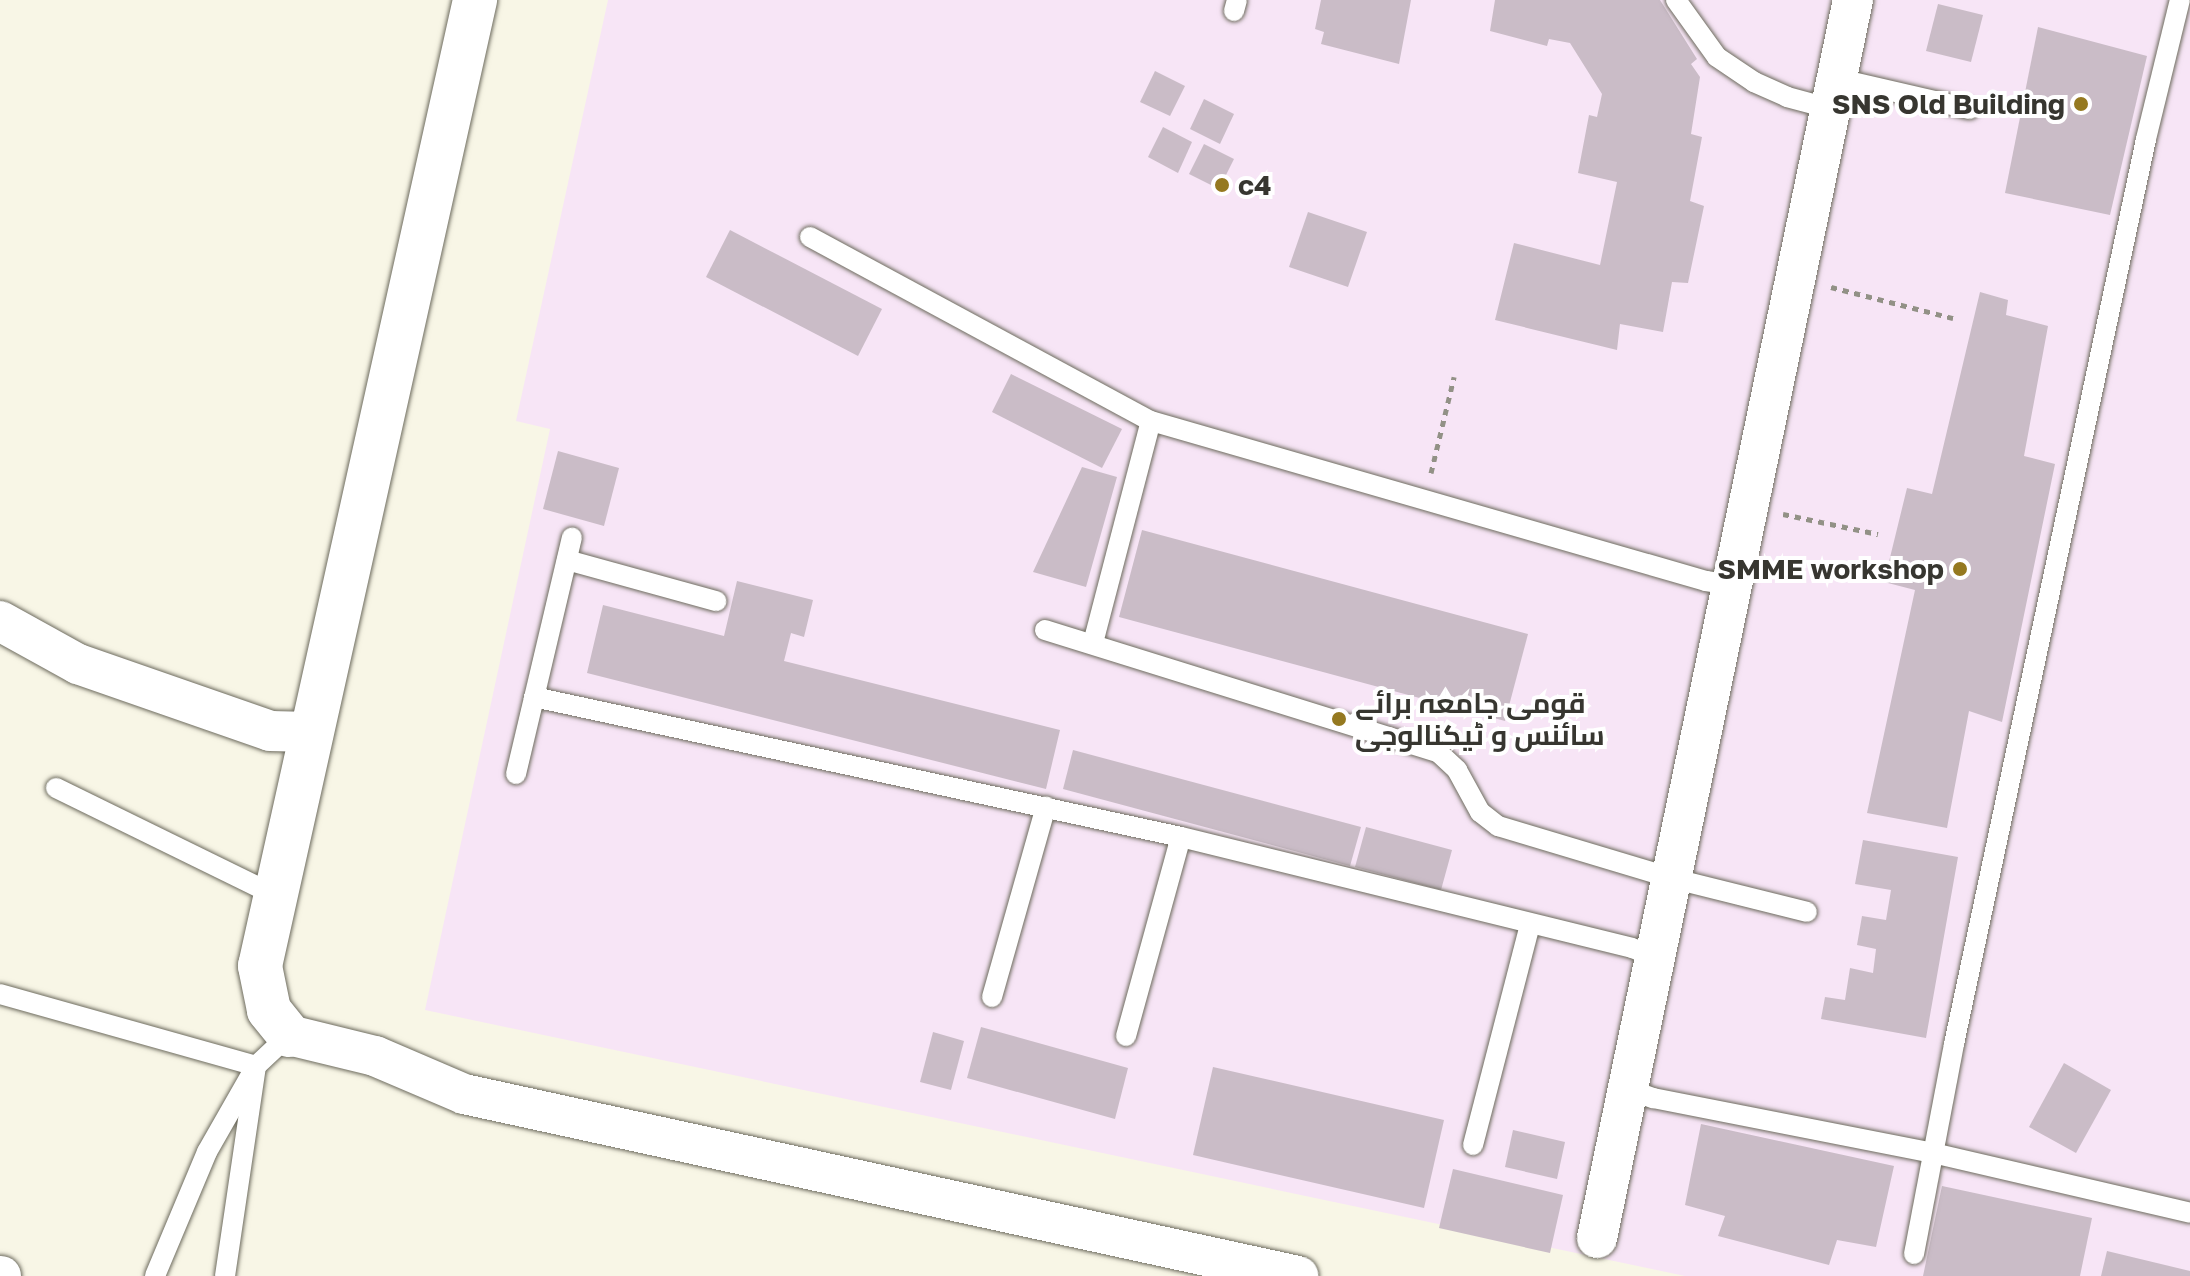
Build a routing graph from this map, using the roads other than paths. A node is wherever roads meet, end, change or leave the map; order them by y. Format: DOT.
graph roads {
  1 [pos="475,0"];
  2 [pos="1676,0"];
  3 [pos="1853,0"];
  4 [pos="2180,0"];
  5 [pos="1832,93"];
  6 [pos="1969,109"];
  7 [pos="810,237"];
  8 [pos="1151,421"];
  9 [pos="572,538"];
  10 [pos="567,560"];
  11 [pos="1731,585"];
  12 [pos="716,601"];
  13 [pos="0,621"];
  14 [pos="1045,630"];
  15 [pos="1093,643"];
  16 [pos="534,697"];
  17 [pos="312,732"];
  18 [pos="516,774"];
  19 [pos="56,788"];
  20 [pos="1046,806"];
  21 [pos="1181,837"];
  22 [pos="1671,878"];
  23 [pos="274,895"];
  24 [pos="1807,912"];
  25 [pos="1530,924"];
  26 [pos="1655,957"];
  27 [pos="0,994"];
  28 [pos="992,997"];
  29 [pos="289,1035"];
  30 [pos="1126,1036"];
  31 [pos="256,1066"];
  32 [pos="1628,1089"];
  33 [pos="1473,1145"];
  34 [pos="1933,1153"];
  35 [pos="2190,1213"];
  36 [pos="1597,1238"];
  37 [pos="1914,1254"];
  38 [pos="155,1276"];
  39 [pos="225,1276"];
  40 [pos="1298,1276"];
  1 -- 17 [label="main road"];
  2 -- 5 [label="lane"];
  3 -- 5 [label="street"];
  4 -- 34 [label="lane"];
  5 -- 6 [label="lane"];
  5 -- 11 [label="street"];
  7 -- 8 [label="lane"];
  8 -- 11 [label="lane"];
  8 -- 15 [label="lane"];
  9 -- 10 [label="lane"];
  10 -- 12 [label="lane"];
  10 -- 16 [label="lane"];
  11 -- 22 [label="street"];
  13 -- 17 [label="street"];
  14 -- 15 [label="lane"];
  15 -- 22 [label="lane"];
  16 -- 18 [label="lane"];
  16 -- 20 [label="lane"];
  17 -- 23 [label="main road"];
  19 -- 23 [label="lane"];
  20 -- 21 [label="lane"];
  20 -- 28 [label="lane"];
  21 -- 25 [label="lane"];
  21 -- 30 [label="lane"];
  22 -- 24 [label="lane"];
  22 -- 26 [label="street"];
  23 -- 29 [label="main road"];
  25 -- 26 [label="lane"];
  25 -- 33 [label="lane"];
  26 -- 32 [label="street"];
  27 -- 31 [label="lane"];
  29 -- 31 [label="lane"];
  29 -- 40 [label="street"];
  31 -- 38 [label="lane"];
  31 -- 39 [label="lane"];
  32 -- 34 [label="lane"];
  32 -- 36 [label="street"];
  34 -- 35 [label="lane"];
  34 -- 37 [label="lane"];
}
